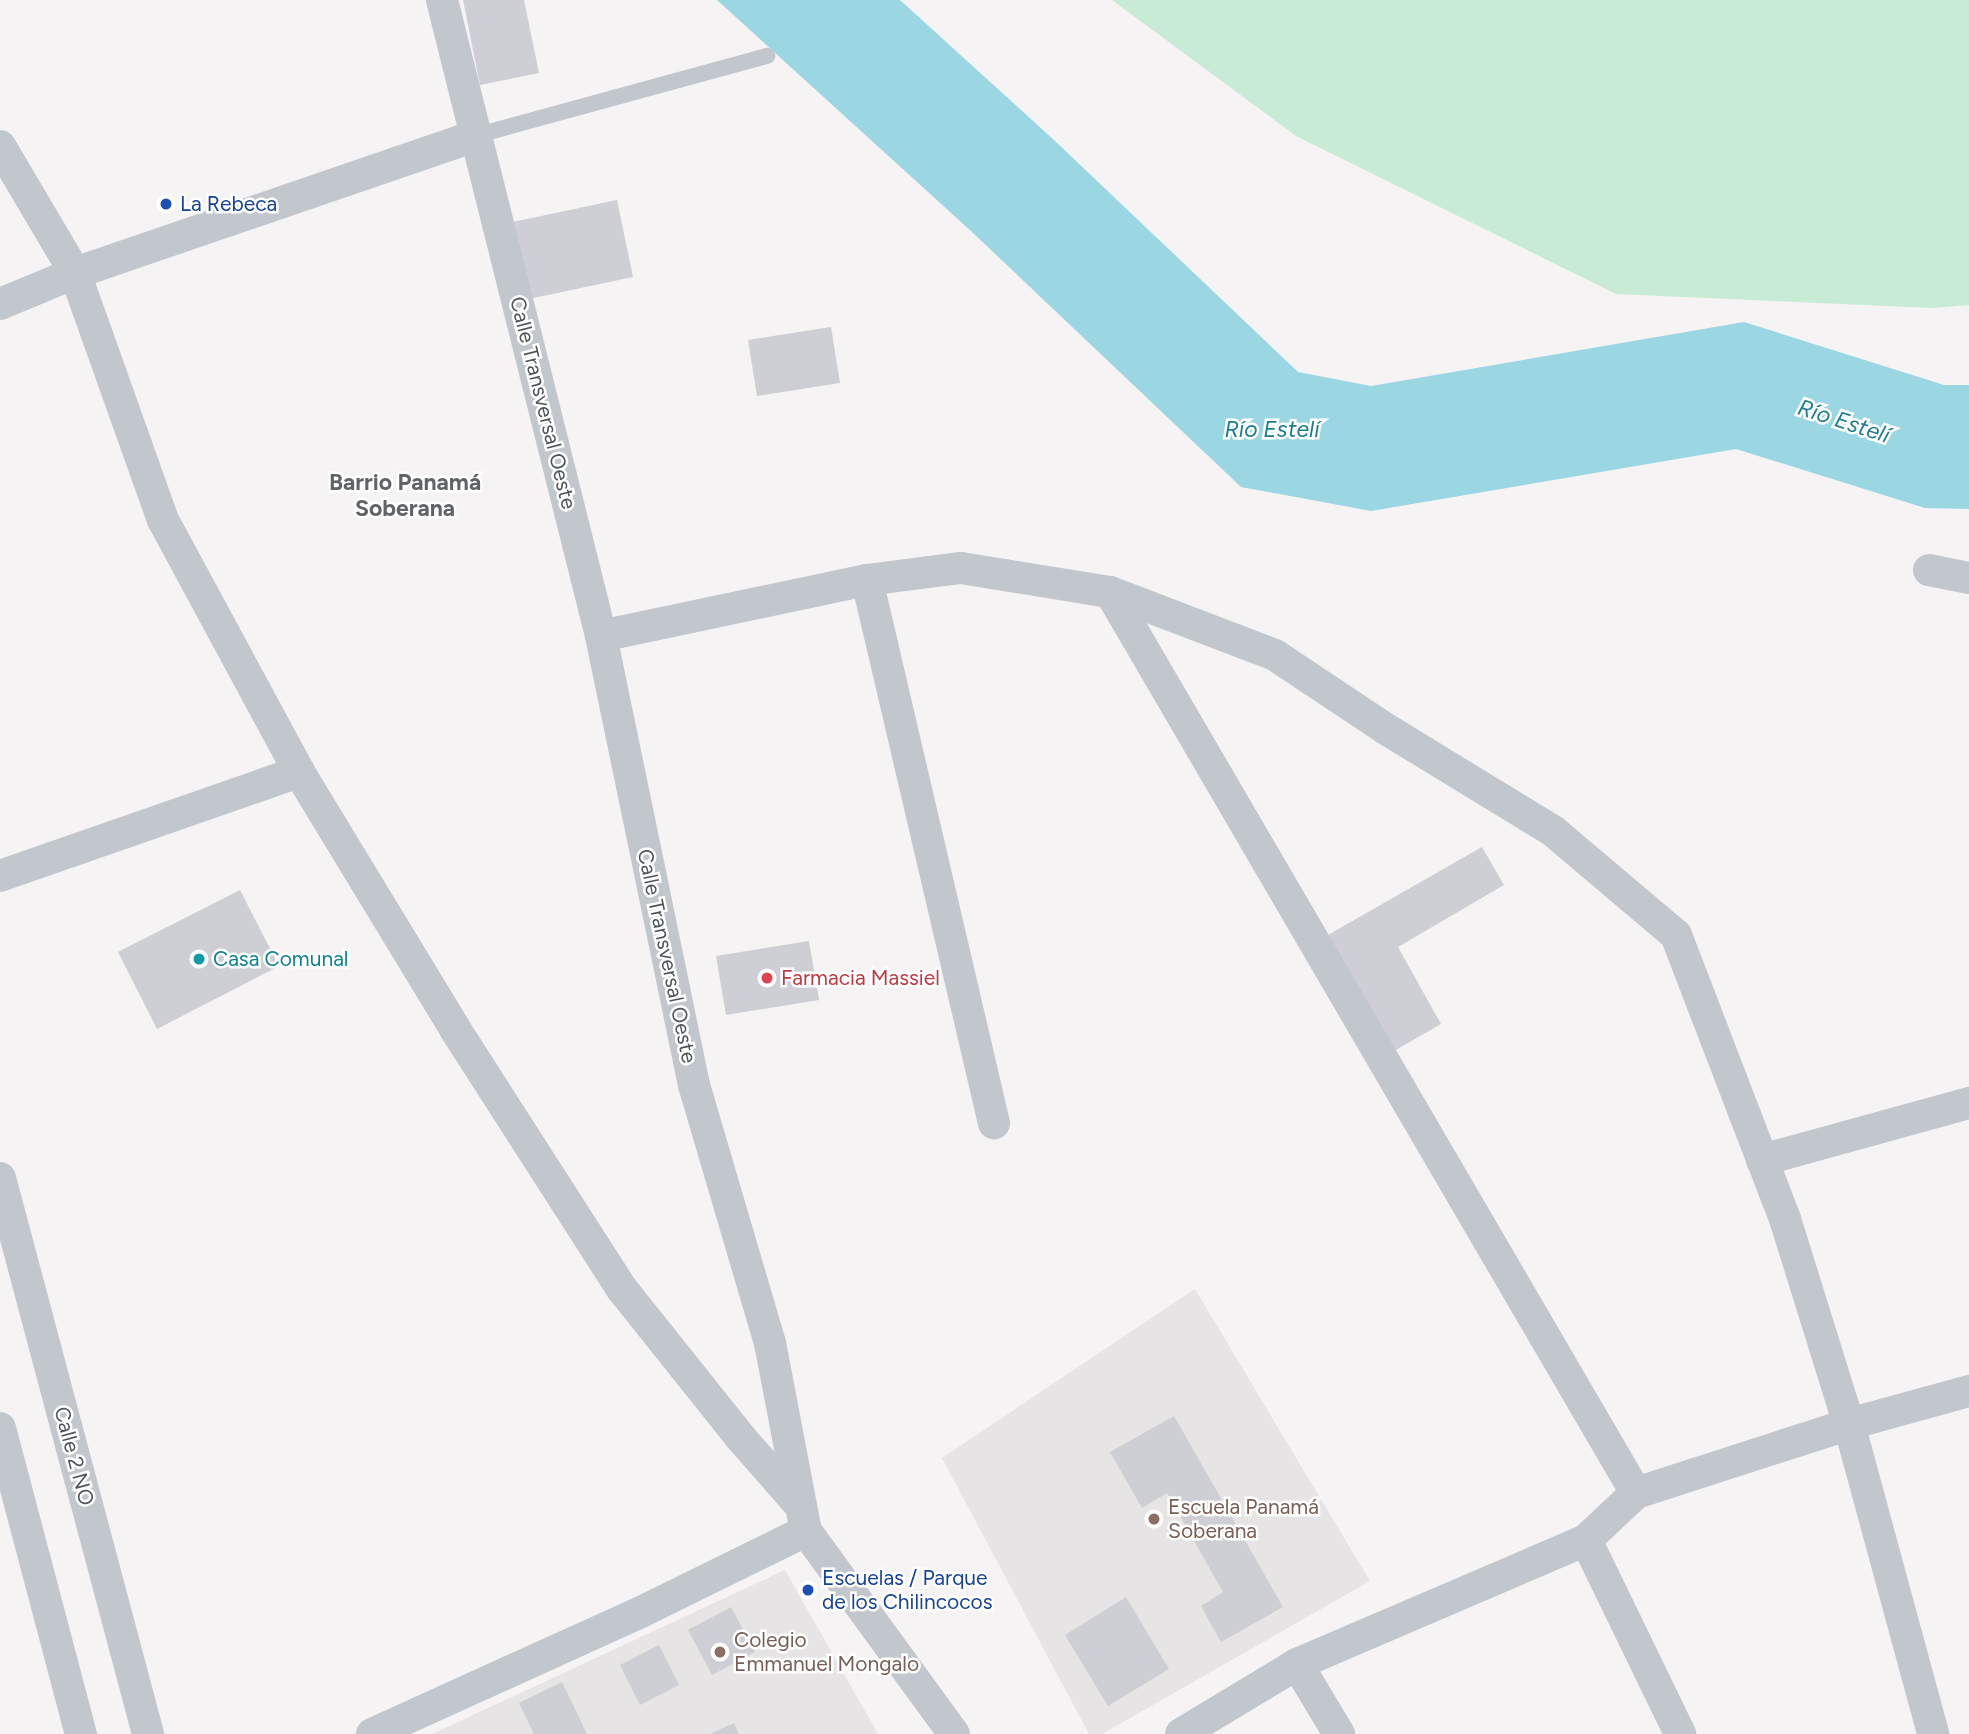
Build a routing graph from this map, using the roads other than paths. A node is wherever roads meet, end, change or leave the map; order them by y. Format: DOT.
graph roads {
  1 [pos="442,0"];
  2 [pos="767,56"];
  3 [pos="478,135"];
  4 [pos="0,146"];
  5 [pos="75,273"];
  6 [pos="0,304"];
  7 [pos="1929,570"];
  8 [pos="1969,578"];
  9 [pos="867,580"];
  10 [pos="1110,592"];
  11 [pos="600,636"];
  12 [pos="299,772"];
  13 [pos="0,876"];
  14 [pos="1969,1103"];
  15 [pos="994,1123"];
  16 [pos="1762,1160"];
  17 [pos="0,1178"];
  18 [pos="1969,1391"];
  19 [pos="1849,1424"];
  20 [pos="0,1428"];
  21 [pos="1636,1493"];
  22 [pos="803,1519"];
  23 [pos="1586,1539"];
  24 [pos="1297,1664"];
  25 [pos="81,1734"];
  26 [pos="148,1734"];
  27 [pos="373,1734"];
  28 [pos="954,1734"];
  29 [pos="1181,1734"];
  30 [pos="1339,1734"];
  31 [pos="1680,1734"];
  32 [pos="1933,1734"];
  1 -- 3 [label="street, Calle Transversal Oeste"];
  2 -- 3 [label="lane"];
  3 -- 5 [label="street"];
  3 -- 11 [label="street, Calle Transversal Oeste"];
  4 -- 5 [label="street"];
  5 -- 6 [label="street"];
  5 -- 12 [label="street"];
  7 -- 8 [label="street"];
  9 -- 10 [label="street"];
  9 -- 11 [label="street"];
  9 -- 15 [label="street"];
  10 -- 16 [label="street"];
  10 -- 21 [label="street"];
  11 -- 22 [label="street, Calle Transversal Oeste"];
  12 -- 13 [label="street"];
  12 -- 22 [label="street"];
  14 -- 16 [label="street"];
  16 -- 19 [label="street"];
  17 -- 26 [label="street, Calle 2 NO"];
  18 -- 19 [label="street"];
  19 -- 21 [label="street"];
  19 -- 32 [label="street"];
  20 -- 25 [label="street"];
  21 -- 23 [label="street"];
  22 -- 27 [label="street"];
  22 -- 28 [label="street, Calle Transversal Oeste"];
  23 -- 24 [label="street"];
  23 -- 31 [label="street"];
  24 -- 29 [label="street"];
  24 -- 30 [label="street"];
}
